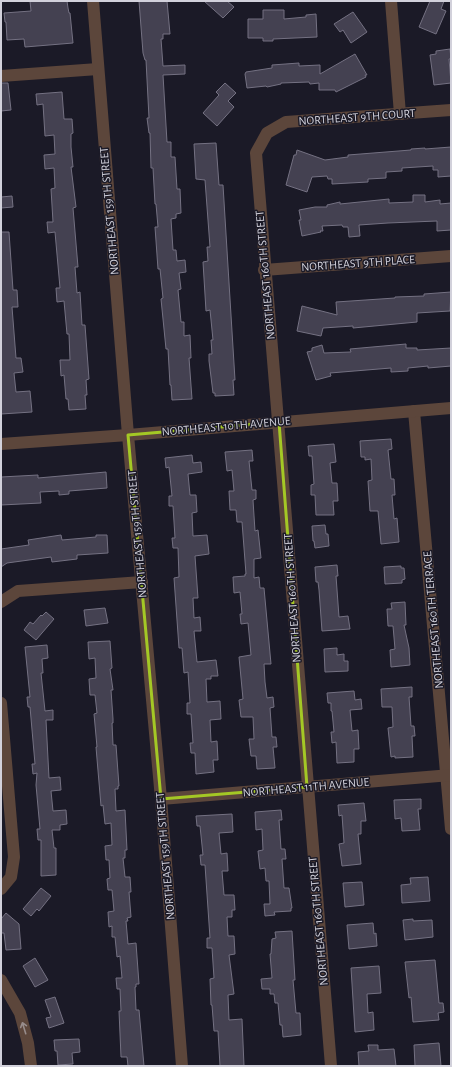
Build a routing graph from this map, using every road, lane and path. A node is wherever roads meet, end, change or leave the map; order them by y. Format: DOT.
graph roads {
  1 [pos="93,1"];
  2 [pos="391,1"];
  3 [pos="98,69"];
  4 [pos="1,76"];
  5 [pos="451,110"];
  6 [pos="400,114"];
  7 [pos="267,133"];
  8 [pos="451,256"];
  9 [pos="264,270"];
  10 [pos="451,408"];
  11 [pos="414,411"];
  12 [pos="279,422"];
  13 [pos="128,435"];
  14 [pos="1,444"];
  15 [pos="142,582"];
  16 [pos="1,602"];
  17 [pos="1,703"];
  18 [pos="449,775"];
  19 [pos="307,787"];
  20 [pos="161,799"];
  21 [pos="451,829"];
  22 [pos="1,889"];
  23 [pos="1,980"];
  24 [pos="31,1066"];
  25 [pos="182,1066"];
  26 [pos="331,1066"];
  1 -- 3 [label="street, NORTHEAST 159TH STREET"];
  2 -- 6 [label="street"];
  3 -- 4 [label="street"];
  3 -- 13 [label="street, NORTHEAST 159TH STREET"];
  5 -- 6 [label="street, NORTHEAST 9TH COURT"];
  6 -- 7 [label="street, NORTHEAST 9TH COURT"];
  7 -- 9 [label="street, NORTHEAST 160TH STREET"];
  8 -- 9 [label="street, NORTHEAST 9TH PLACE"];
  9 -- 12 [label="street, NORTHEAST 160TH STREET"];
  10 -- 11 [label="street, NORTHEAST 10TH AVENUE"];
  11 -- 12 [label="street, NORTHEAST 10TH AVENUE"];
  11 -- 18 [label="street, NORTHEAST 160TH TERRACE"];
  12 -- 13 [label="street, NORTHEAST 10TH AVENUE"];
  12 -- 19 [label="street, NORTHEAST 160TH STREET"];
  13 -- 14 [label="street, NORTHEAST 10TH AVENUE"];
  13 -- 15 [label="street, NORTHEAST 159TH STREET"];
  15 -- 16 [label="street"];
  15 -- 20 [label="street, NORTHEAST 159TH STREET"];
  17 -- 22 [label="street"];
  18 -- 19 [label="street, NORTHEAST 11TH AVENUE"];
  18 -- 21 [label="street, NORTHEAST 160TH TERRACE"];
  19 -- 20 [label="street, NORTHEAST 11TH AVENUE"];
  19 -- 26 [label="street, NORTHEAST 160TH STREET"];
  20 -- 25 [label="street, NORTHEAST 159TH STREET"];
  24 -- 23 [label="street, one-way"];
}
